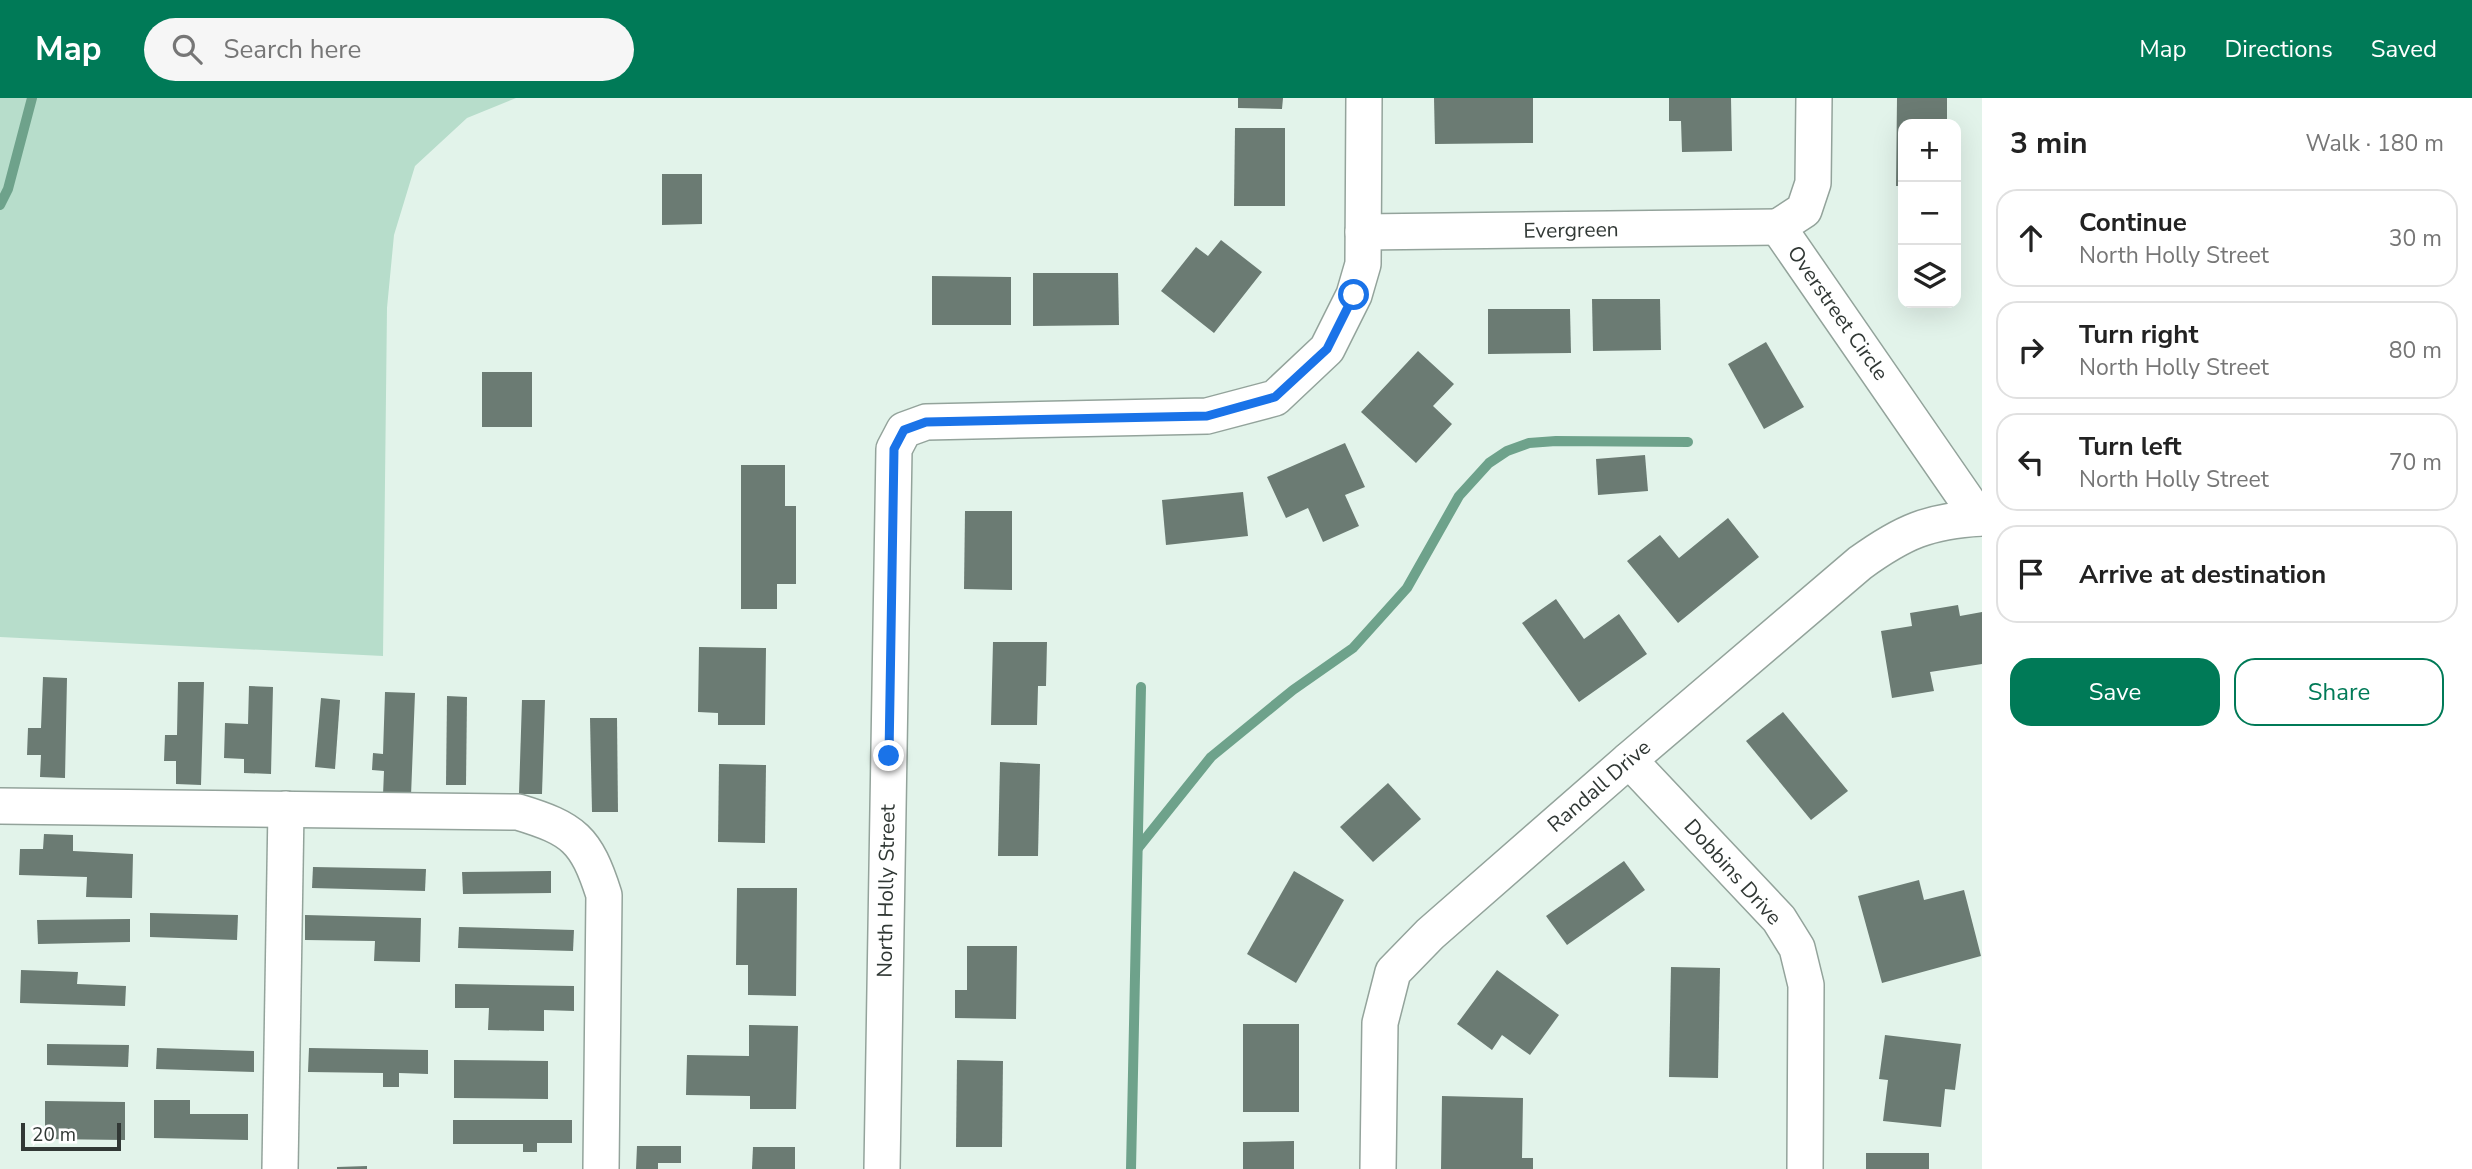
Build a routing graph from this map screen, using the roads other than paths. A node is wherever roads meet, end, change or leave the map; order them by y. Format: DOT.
graph roads {
  1 [pos="1364,98"];
  2 [pos="1814,98"];
  3 [pos="1778,228"];
  4 [pos="1363,232"];
  5 [pos="1980,518"];
  6 [pos="1629,760"];
  7 [pos="0,806"];
  8 [pos="286,809"];
  9 [pos="280,1169"];
  10 [pos="601,1169"];
  11 [pos="881,1169"];
  12 [pos="1378,1169"];
  13 [pos="1805,1169"];
  1 -- 4 [label="street"];
  2 -- 3 [label="street, Overstreet Circle"];
  3 -- 4 [label="street, Evergreen"];
  3 -- 5 [label="street, Overstreet Circle"];
  4 -- 11 [label="street, North Holly Street"];
  5 -- 6 [label="street, Randall Drive"];
  6 -- 12 [label="street, Randall Drive"];
  6 -- 13 [label="street, Dobbins Drive"];
  7 -- 8 [label="street"];
  8 -- 9 [label="street"];
  8 -- 10 [label="street"];
}
